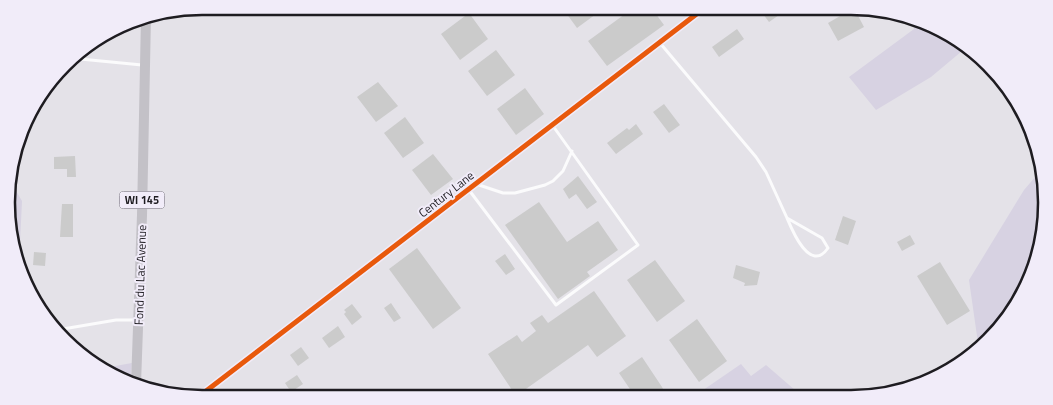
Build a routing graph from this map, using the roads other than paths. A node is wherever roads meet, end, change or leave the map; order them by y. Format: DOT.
graph roads {
  1 [pos="696,15"];
  2 [pos="146,24"];
  3 [pos="660,43"];
  4 [pos="82,59"];
  5 [pos="146,66"];
  6 [pos="552,125"];
  7 [pos="572,151"];
  8 [pos="476,184"];
  9 [pos="469,190"];
  10 [pos="787,218"];
  11 [pos="138,320"];
  12 [pos="64,329"];
  13 [pos="136,378"];
  14 [pos="207,390"];
  1 -- 3 [label="street, Century Lane"];
  2 -- 5 [label="main road, Fond du Lac Avenue / WI 145"];
  3 -- 6 [label="street, Century Lane"];
  3 -- 10 [label="lane"];
  4 -- 5 [label="lane"];
  5 -- 11 [label="main road, Fond du Lac Avenue / WI 145"];
  6 -- 7 [label="lane"];
  6 -- 8 [label="street, Century Lane"];
  7 -- 8 [label="lane"];
  7 -- 9 [label="lane"];
  8 -- 9 [label="street, Century Lane"];
  9 -- 14 [label="street, Century Lane"];
  10 -- 10 [label="lane"];
  11 -- 12 [label="lane"];
  11 -- 13 [label="main road, Fond du Lac Avenue / WI 145"];
}
